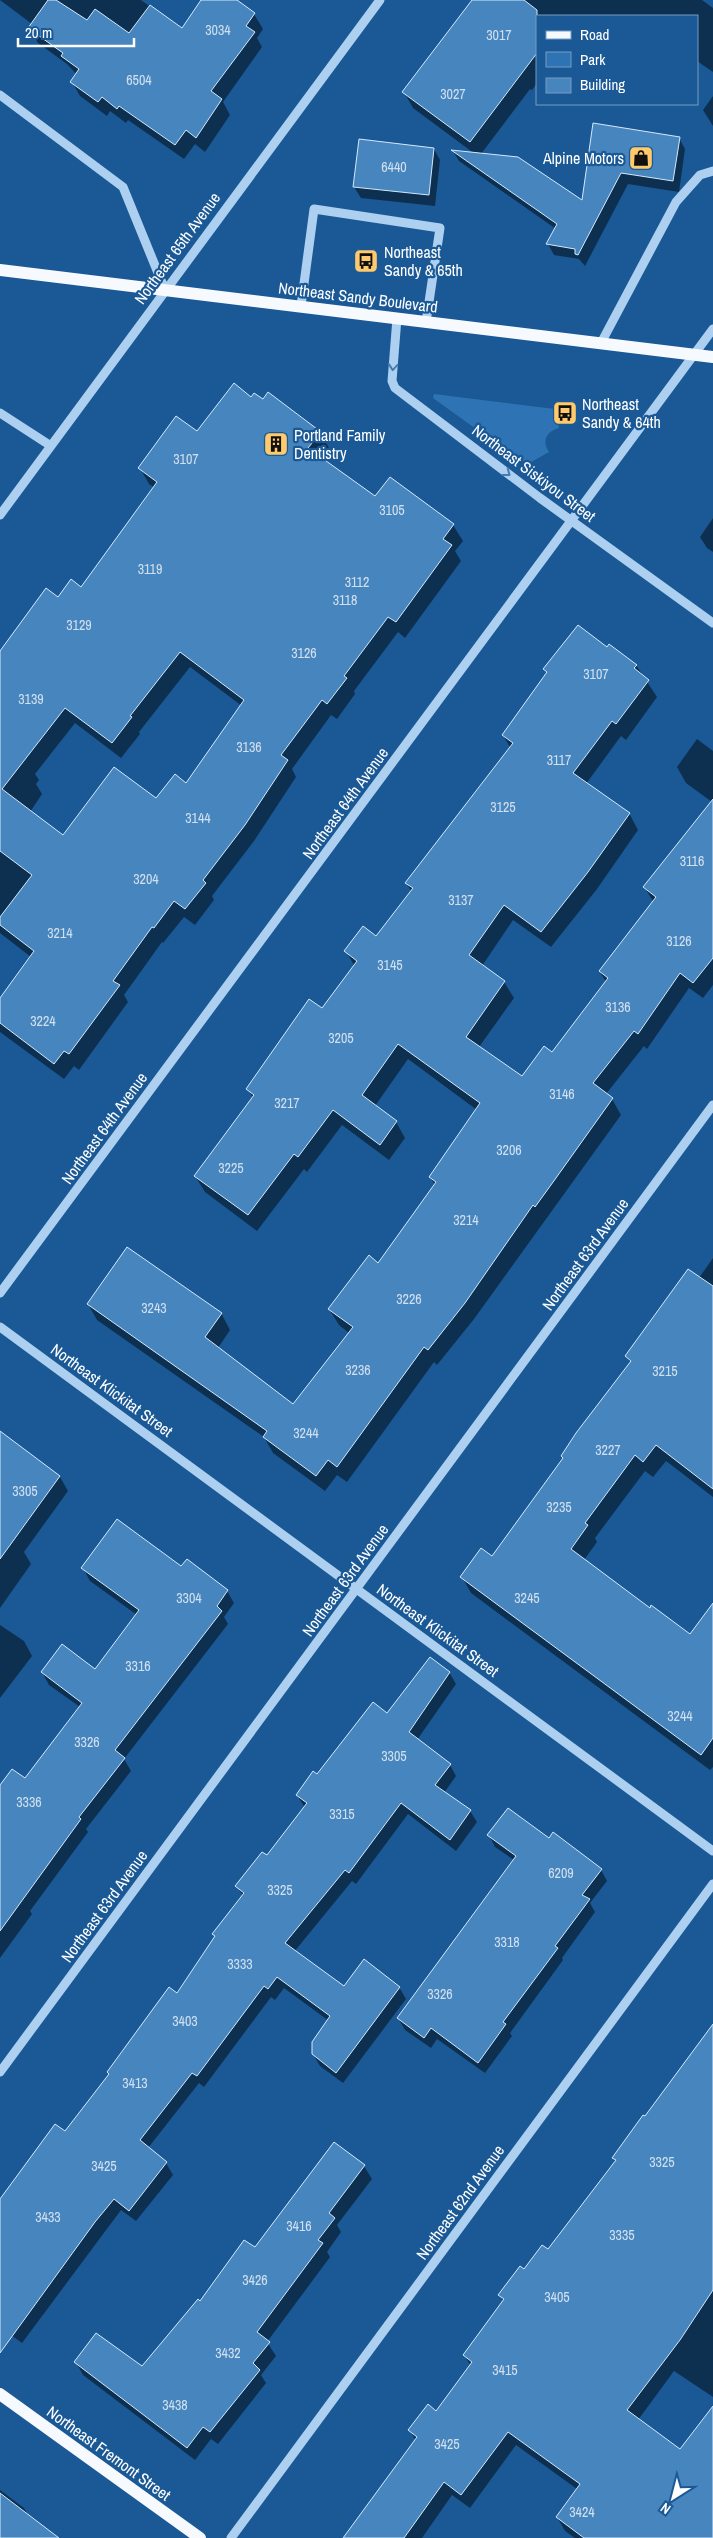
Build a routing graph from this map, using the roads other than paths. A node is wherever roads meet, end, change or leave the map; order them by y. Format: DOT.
graph roads {
  1 [pos="380,0"];
  2 [pos="0,95"];
  3 [pos="713,172"];
  4 [pos="0,270"];
  5 [pos="165,290"];
  6 [pos="301,306"];
  7 [pos="397,318"];
  8 [pos="426,322"];
  9 [pos="713,329"];
  10 [pos="601,343"];
  11 [pos="695,355"];
  12 [pos="713,357"];
  13 [pos="0,413"];
  14 [pos="51,446"];
  15 [pos="0,515"];
  16 [pos="573,521"];
  17 [pos="713,622"];
  18 [pos="713,1105"];
  19 [pos="0,1294"];
  20 [pos="0,1327"];
  21 [pos="356,1589"];
  22 [pos="713,1851"];
  23 [pos="713,1884"];
  24 [pos="0,2072"];
  25 [pos="0,2394"];
  26 [pos="200,2538"];
  27 [pos="231,2538"];
  1 -- 5 [label="street, Northeast 65th Avenue"];
  2 -- 5 [label="street"];
  3 -- 10 [label="street"];
  4 -- 5 [label="main road, Northeast Sandy Boulevard"];
  5 -- 6 [label="main road, Northeast Sandy Boulevard"];
  5 -- 14 [label="street, Northeast 65th Avenue"];
  6 -- 7 [label="main road, Northeast Sandy Boulevard"];
  6 -- 8 [label="street"];
  7 -- 8 [label="main road, Northeast Sandy Boulevard"];
  7 -- 16 [label="street, Northeast Siskiyou Street, one-way"];
  8 -- 10 [label="main road, Northeast Sandy Boulevard"];
  9 -- 11 [label="street, Northeast 64th Avenue"];
  10 -- 11 [label="main road, Northeast Sandy Boulevard"];
  11 -- 12 [label="main road, Northeast Sandy Boulevard"];
  11 -- 16 [label="street, Northeast 64th Avenue"];
  13 -- 14 [label="street"];
  14 -- 15 [label="street, Northeast 65th Avenue"];
  16 -- 17 [label="street, Northeast Siskiyou Street"];
  16 -- 19 [label="street, Northeast 64th Avenue"];
  18 -- 21 [label="street, Northeast 63rd Avenue"];
  20 -- 21 [label="street, Northeast Klickitat Street"];
  21 -- 22 [label="street, Northeast Klickitat Street"];
  21 -- 24 [label="street, Northeast 63rd Avenue"];
  23 -- 27 [label="street, Northeast 62nd Avenue"];
  25 -- 26 [label="main road, Northeast Fremont Street"];
}
